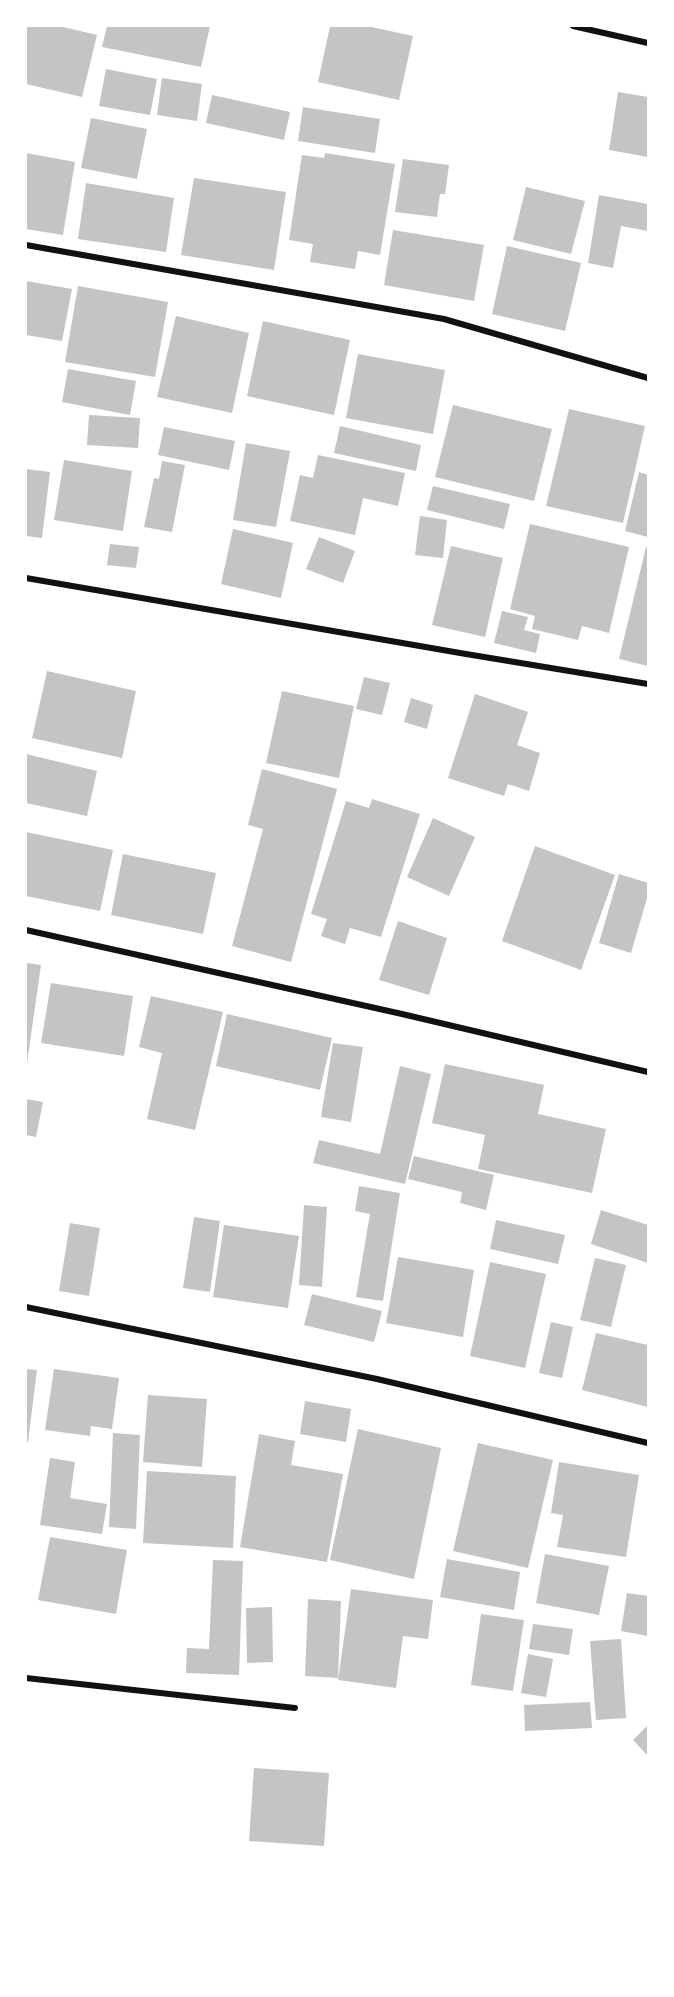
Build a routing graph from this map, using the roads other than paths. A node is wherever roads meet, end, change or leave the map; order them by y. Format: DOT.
graph roads {
  1 [pos="573,26"];
  2 [pos="648,43"];
  3 [pos="26,245"];
  4 [pos="648,378"];
  5 [pos="26,578"];
  6 [pos="648,684"];
  7 [pos="26,930"];
  8 [pos="648,1072"];
  9 [pos="26,1307"];
  10 [pos="648,1443"];
  11 [pos="26,1678"];
  12 [pos="296,1708"];
  1 -- 2 [label="street"];
  3 -- 4 [label="street"];
  5 -- 6 [label="street"];
  7 -- 8 [label="street"];
  9 -- 10 [label="street"];
  11 -- 12 [label="street"];
}
